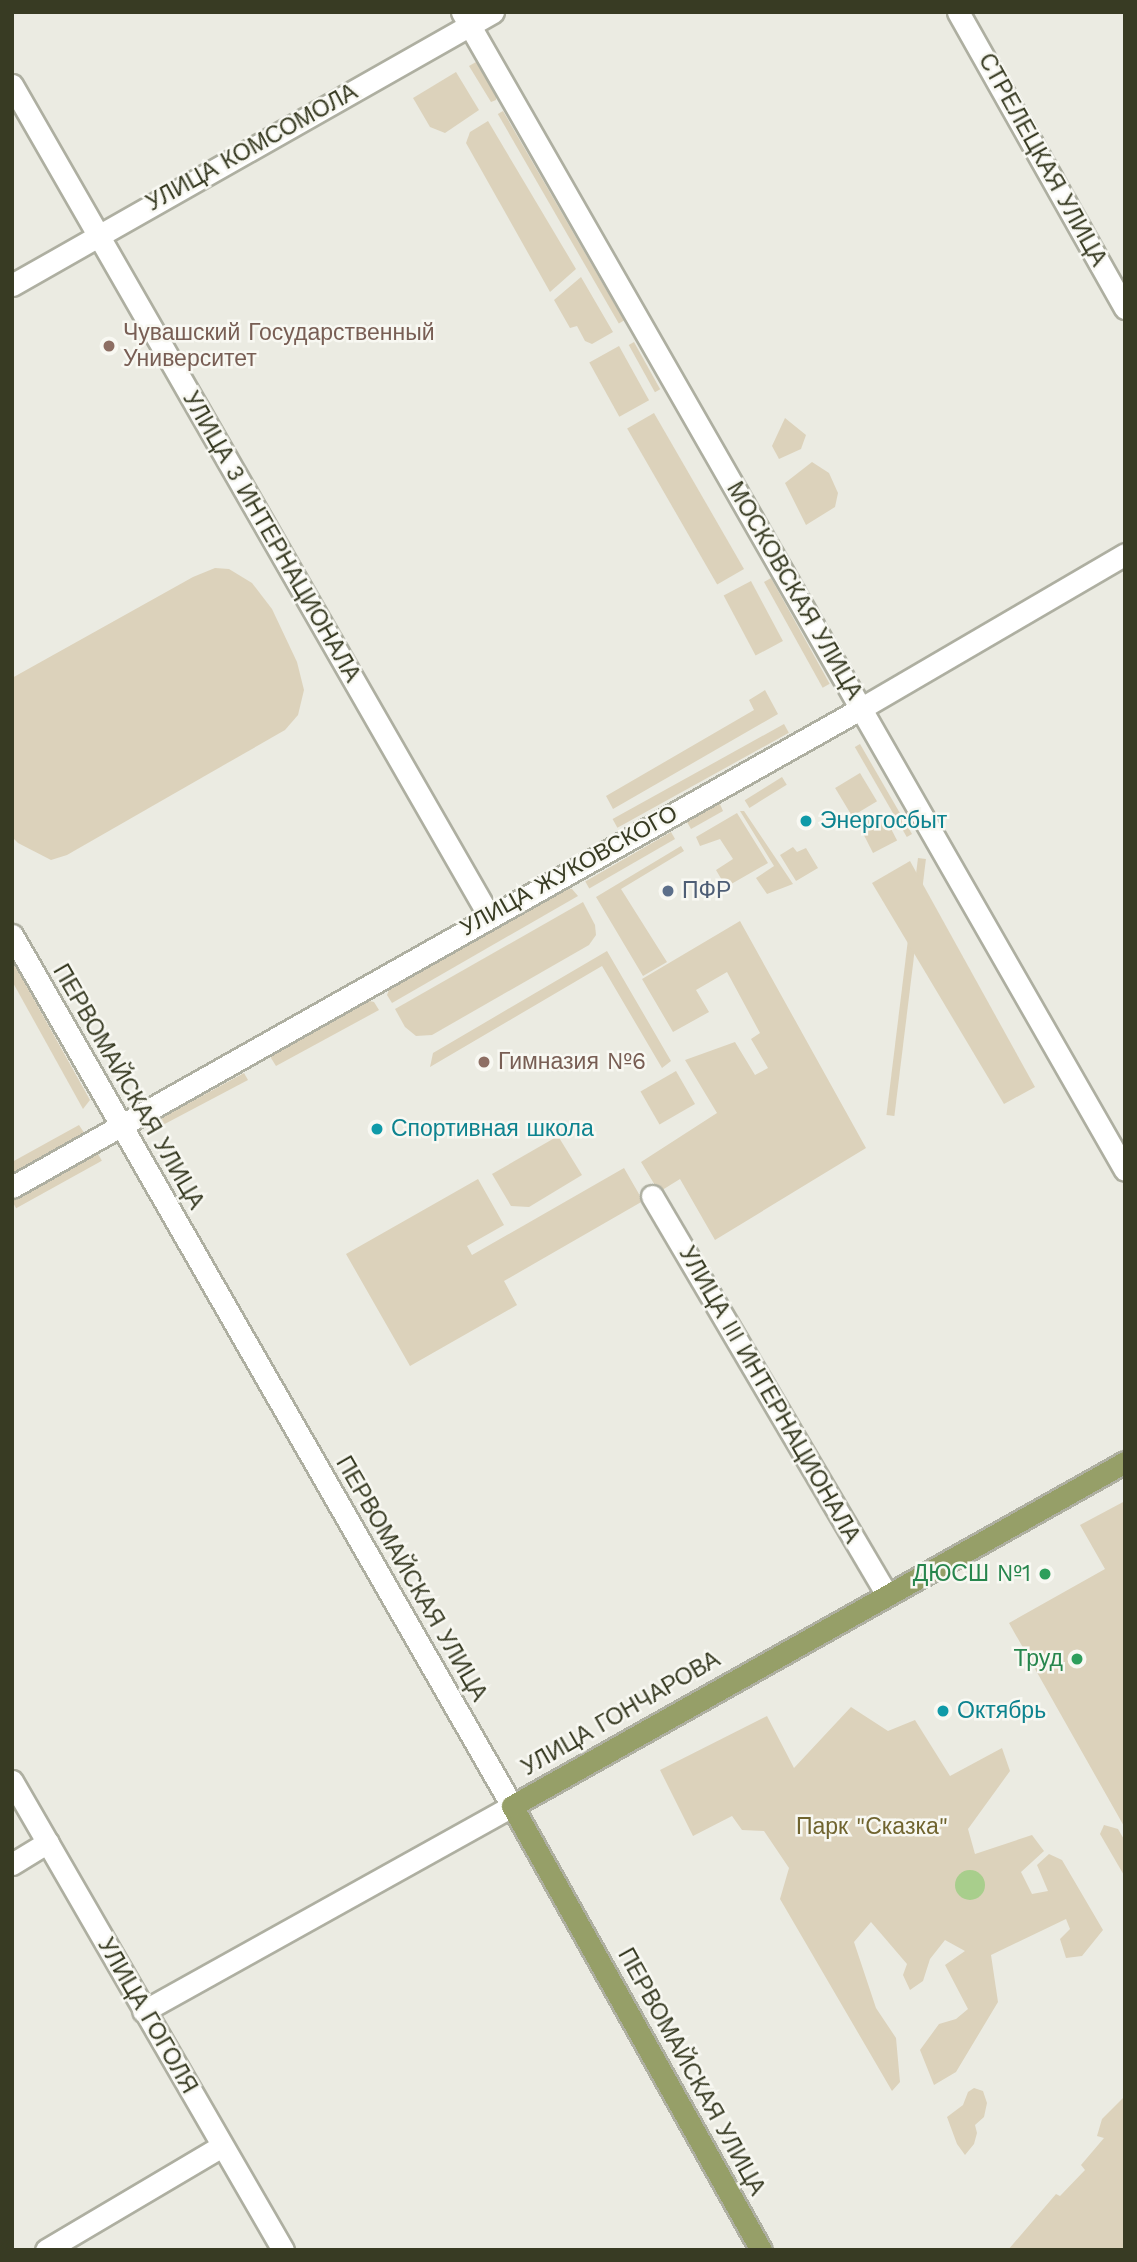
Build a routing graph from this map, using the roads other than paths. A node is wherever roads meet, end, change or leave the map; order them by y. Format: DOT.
graph roads {
  1 [pos="493,12"];
  2 [pos="958,12"];
  3 [pos="466,19"];
  4 [pos="12,85"];
  5 [pos="97,235"];
  6 [pos="12,285"];
  7 [pos="1125,308"];
  8 [pos="1125,554"];
  9 [pos="860,709"];
  10 [pos="489,916"];
  11 [pos="12,935"];
  12 [pos="119,1125"];
  13 [pos="1125,1170"];
  14 [pos="12,1187"];
  15 [pos="652,1196"];
  16 [pos="1125,1462"];
  17 [pos="886,1593"];
  18 [pos="12,1781"];
  19 [pos="512,1806"];
  20 [pos="48,1842"];
  21 [pos="12,1864"];
  22 [pos="143,2011"];
  23 [pos="222,2146"];
  24 [pos="46,2250"];
  25 [pos="283,2250"];
  26 [pos="761,2250"];
  1 -- 3 [label="street, УЛИЦА КОМСОМОЛА"];
  2 -- 7 [label="street, СТРЕЛЕЦКАЯ УЛИЦА"];
  3 -- 5 [label="street, УЛИЦА КОМСОМОЛА"];
  3 -- 9 [label="street, МОСКОВСКАЯ УЛИЦА"];
  4 -- 5 [label="street, УЛИЦА 3 ИНТЕРНАЦИОНАЛА"];
  5 -- 6 [label="street, УЛИЦА КОМСОМОЛА"];
  5 -- 10 [label="street, УЛИЦА 3 ИНТЕРНАЦИОНАЛА"];
  8 -- 9 [label="street, УЛИЦА ЖУКОВСКОГО"];
  9 -- 10 [label="street, УЛИЦА ЖУКОВСКОГО"];
  9 -- 13 [label="street, МОСКОВСКАЯ УЛИЦА"];
  10 -- 12 [label="street, УЛИЦА ЖУКОВСКОГО"];
  11 -- 12 [label="street, ПЕРВОМАЙСКАЯ УЛИЦА"];
  12 -- 14 [label="street, УЛИЦА ЖУКОВСКОГО"];
  12 -- 19 [label="street, ПЕРВОМАЙСКАЯ УЛИЦА"];
  15 -- 17 [label="street, УЛИЦА III ИНТЕРНАЦИОНАЛА"];
  16 -- 17 [label="main road, УЛИЦА ГОНЧАРОВА"];
  17 -- 19 [label="main road, УЛИЦА ГОНЧАРОВА"];
  18 -- 20 [label="street, УЛИЦА ГОГОЛЯ"];
  19 -- 22 [label="street, УЛИЦА ГОНЧАРОВА"];
  19 -- 26 [label="main road, ПЕРВОМАЙСКАЯ УЛИЦА"];
  20 -- 21 [label="street"];
  20 -- 22 [label="street, УЛИЦА ГОГОЛЯ"];
  22 -- 23 [label="street, УЛИЦА ГОГОЛЯ"];
  23 -- 24 [label="street"];
  23 -- 25 [label="street, УЛИЦА ГОГОЛЯ"];
}
